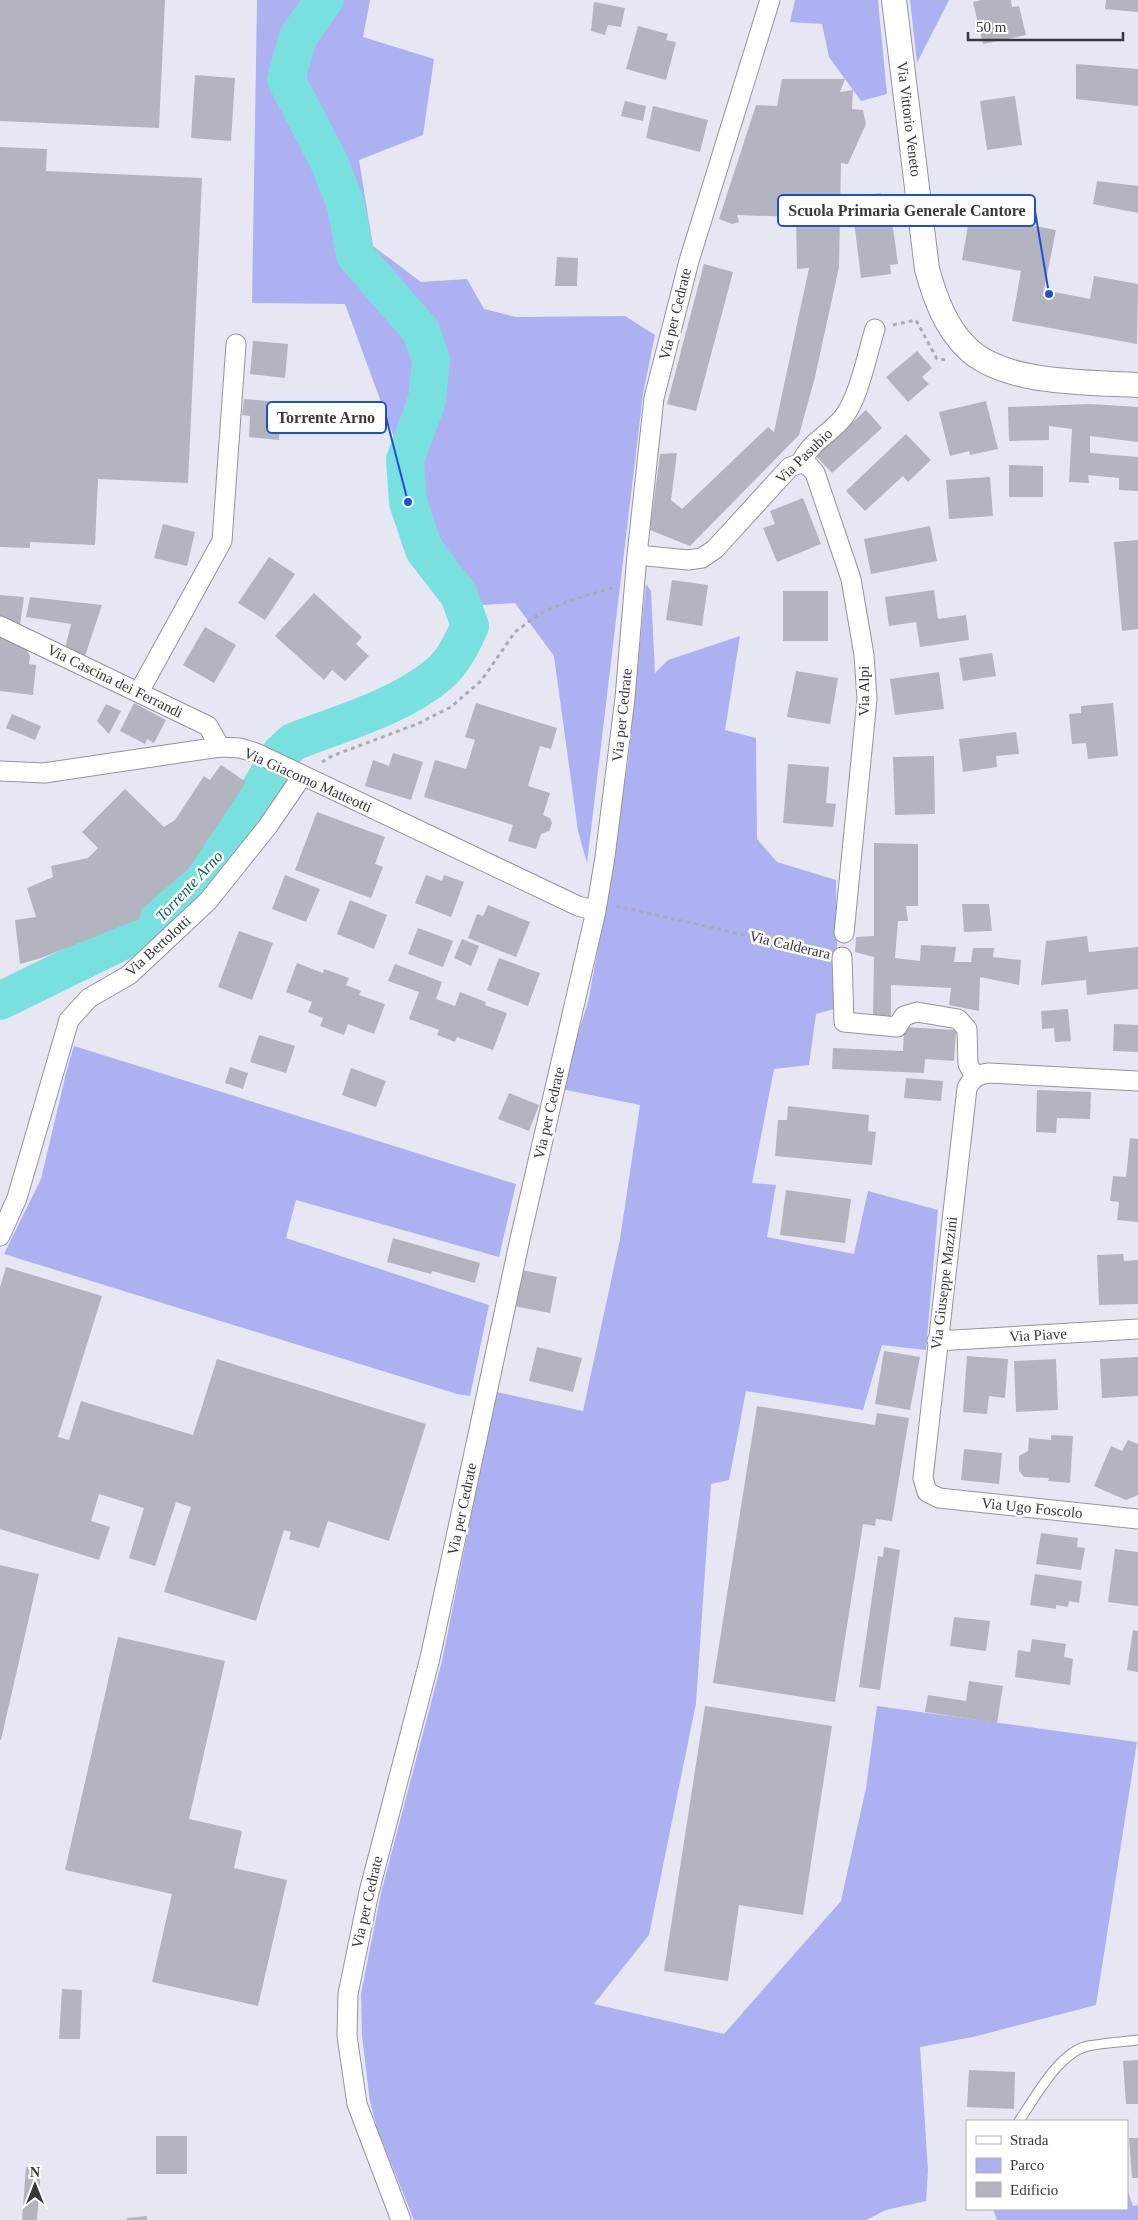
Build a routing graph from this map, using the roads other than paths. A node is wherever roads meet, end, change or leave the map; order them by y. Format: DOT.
graph roads {
  1 [pos="770,0"];
  2 [pos="894,0"];
  3 [pos="875,329"];
  4 [pos="236,344"];
  5 [pos="1138,385"];
  6 [pos="801,463"];
  7 [pos="637,555"];
  8 [pos="0,626"];
  9 [pos="139,692"];
  10 [pos="220,747"];
  11 [pos="0,771"];
  12 [pos="296,773"];
  13 [pos="597,906"];
  14 [pos="844,933"];
  15 [pos="842,957"];
  16 [pos="975,1077"];
  17 [pos="1138,1081"];
  18 [pos="0,1236"];
  19 [pos="1138,1329"];
  20 [pos="938,1341"];
  21 [pos="927,1492"];
  22 [pos="1138,1519"];
  23 [pos="1138,2040"];
  24 [pos="1020,2120"];
  25 [pos="400,2220"];
  1 -- 7 [label="street, Via per Cedrate"];
  2 -- 5 [label="street, Via Vittorio Veneto"];
  3 -- 6 [label="street, Via Pasubio"];
  4 -- 9 [label="street"];
  6 -- 7 [label="street, Via Pasubio"];
  6 -- 14 [label="street, Via Alpi"];
  7 -- 13 [label="street, Via per Cedrate"];
  8 -- 9 [label="street, Via Cascina dei Ferrandi"];
  9 -- 10 [label="street, Via Cascina dei Ferrandi"];
  10 -- 11 [label="street, Via Giacomo Matteotti"];
  10 -- 12 [label="street, Via Giacomo Matteotti"];
  12 -- 13 [label="street, Via Giacomo Matteotti"];
  12 -- 18 [label="street, Via Bertolotti"];
  13 -- 25 [label="street, Via per Cedrate"];
  15 -- 16 [label="street, Via Calderara"];
  16 -- 17 [label="street"];
  16 -- 20 [label="street, Via Giuseppe Mazzini"];
  19 -- 20 [label="street, Via Piave"];
  20 -- 21 [label="street, Via Giuseppe Mazzini"];
  21 -- 22 [label="street, Via Ugo Foscolo"];
  23 -- 24 [label="lane"];
}
